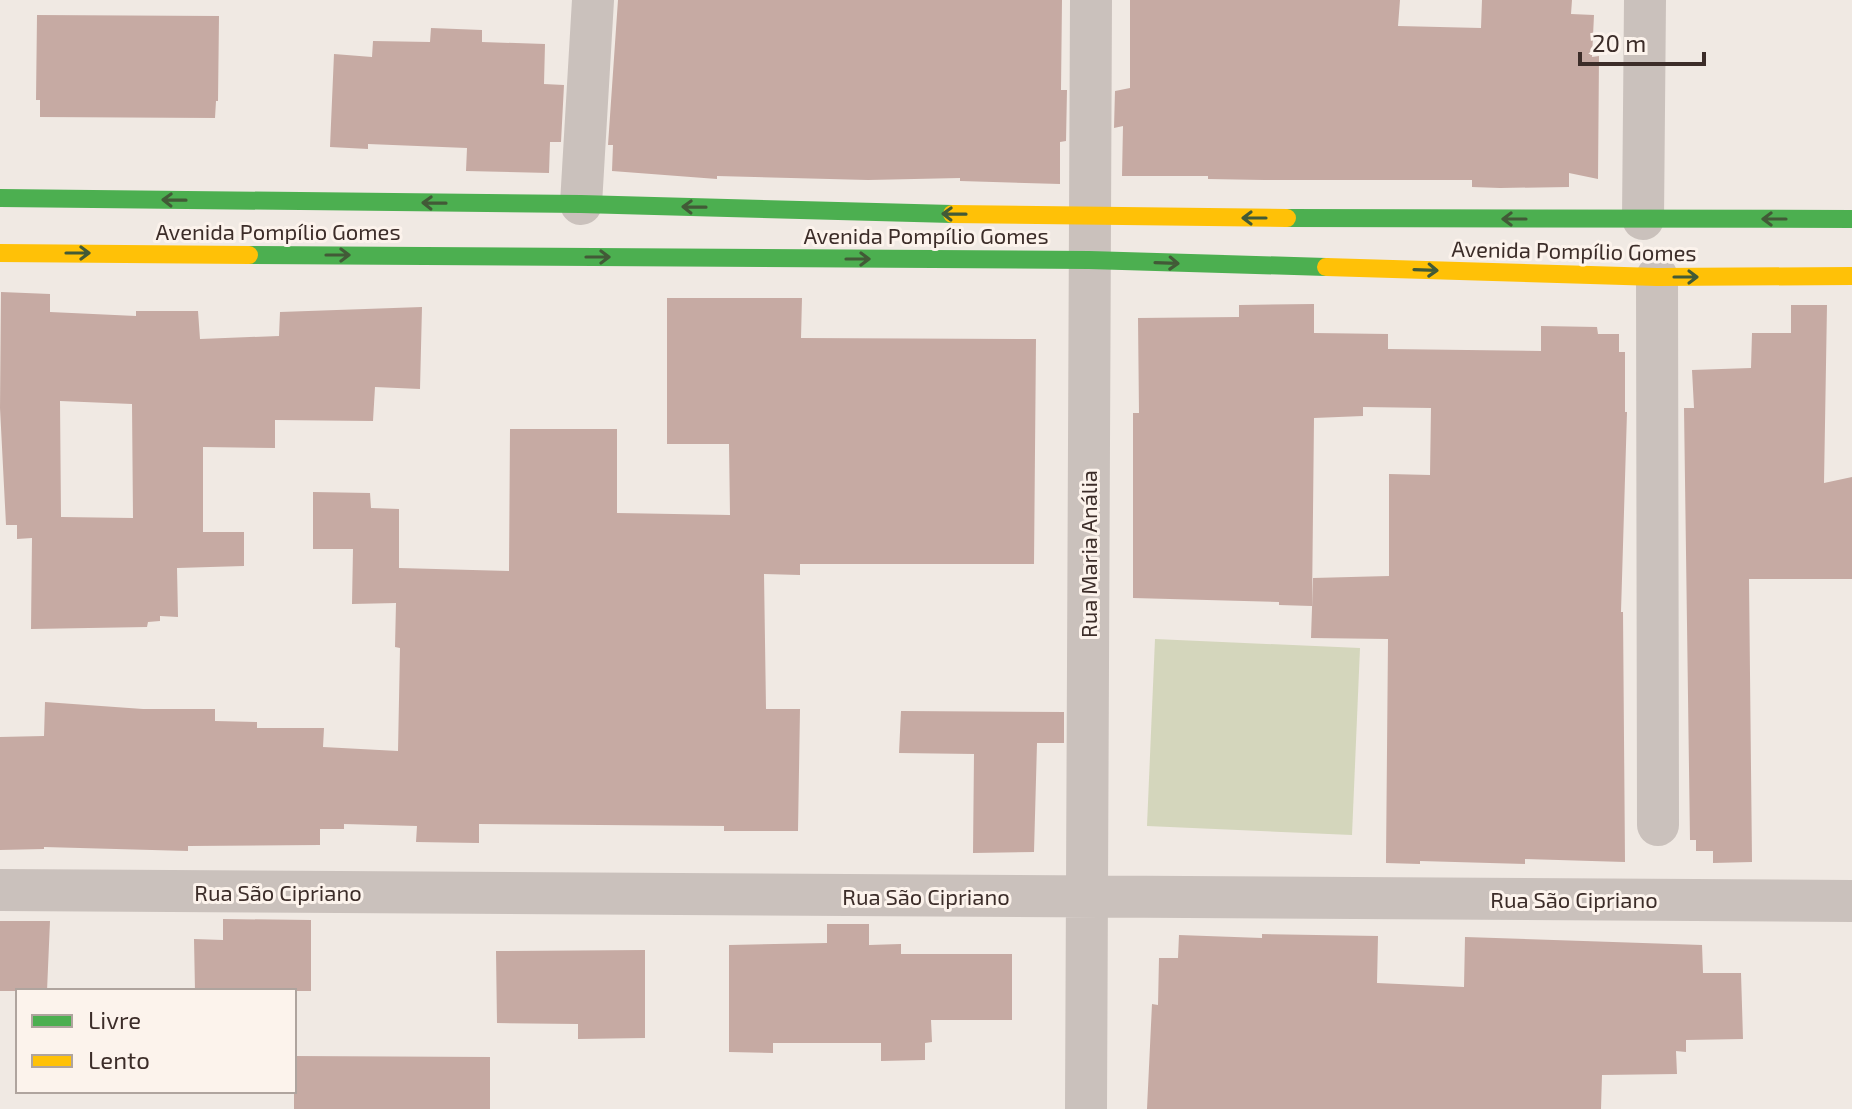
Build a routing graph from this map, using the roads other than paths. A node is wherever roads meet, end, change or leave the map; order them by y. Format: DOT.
graph roads {
  1 [pos="593,0"];
  2 [pos="1091,0"];
  3 [pos="1645,0"];
  4 [pos="0,198"];
  5 [pos="581,204"];
  6 [pos="1088,217"];
  7 [pos="1643,219"];
  8 [pos="1852,219"];
  9 [pos="0,253"];
  10 [pos="1089,260"];
  11 [pos="1852,276"];
  12 [pos="1657,277"];
  13 [pos="1658,825"];
  14 [pos="0,890"];
  15 [pos="1087,897"];
  16 [pos="1852,901"];
  17 [pos="1086,1109"];
  1 -- 5 [label="street"];
  2 -- 6 [label="street, Rua Maria Anália"];
  3 -- 7 [label="street"];
  5 -- 4 [label="main road, Avenida Pompílio Gomes, one-way"];
  6 -- 5 [label="main road, Avenida Pompílio Gomes, one-way"];
  7 -- 6 [label="main road, Avenida Pompílio Gomes, one-way"];
  6 -- 10 [label="street, Rua Maria Anália"];
  8 -- 7 [label="main road, Avenida Pompílio Gomes, one-way"];
  9 -- 10 [label="main road, Avenida Pompílio Gomes, one-way"];
  10 -- 12 [label="main road, Avenida Pompílio Gomes, one-way"];
  10 -- 15 [label="street, Rua Maria Anália"];
  12 -- 11 [label="main road, Avenida Pompílio Gomes, one-way"];
  12 -- 13 [label="street"];
  14 -- 15 [label="street, Rua São Cipriano"];
  15 -- 16 [label="street, Rua São Cipriano"];
  15 -- 17 [label="street, Rua Maria Anália"];
}
